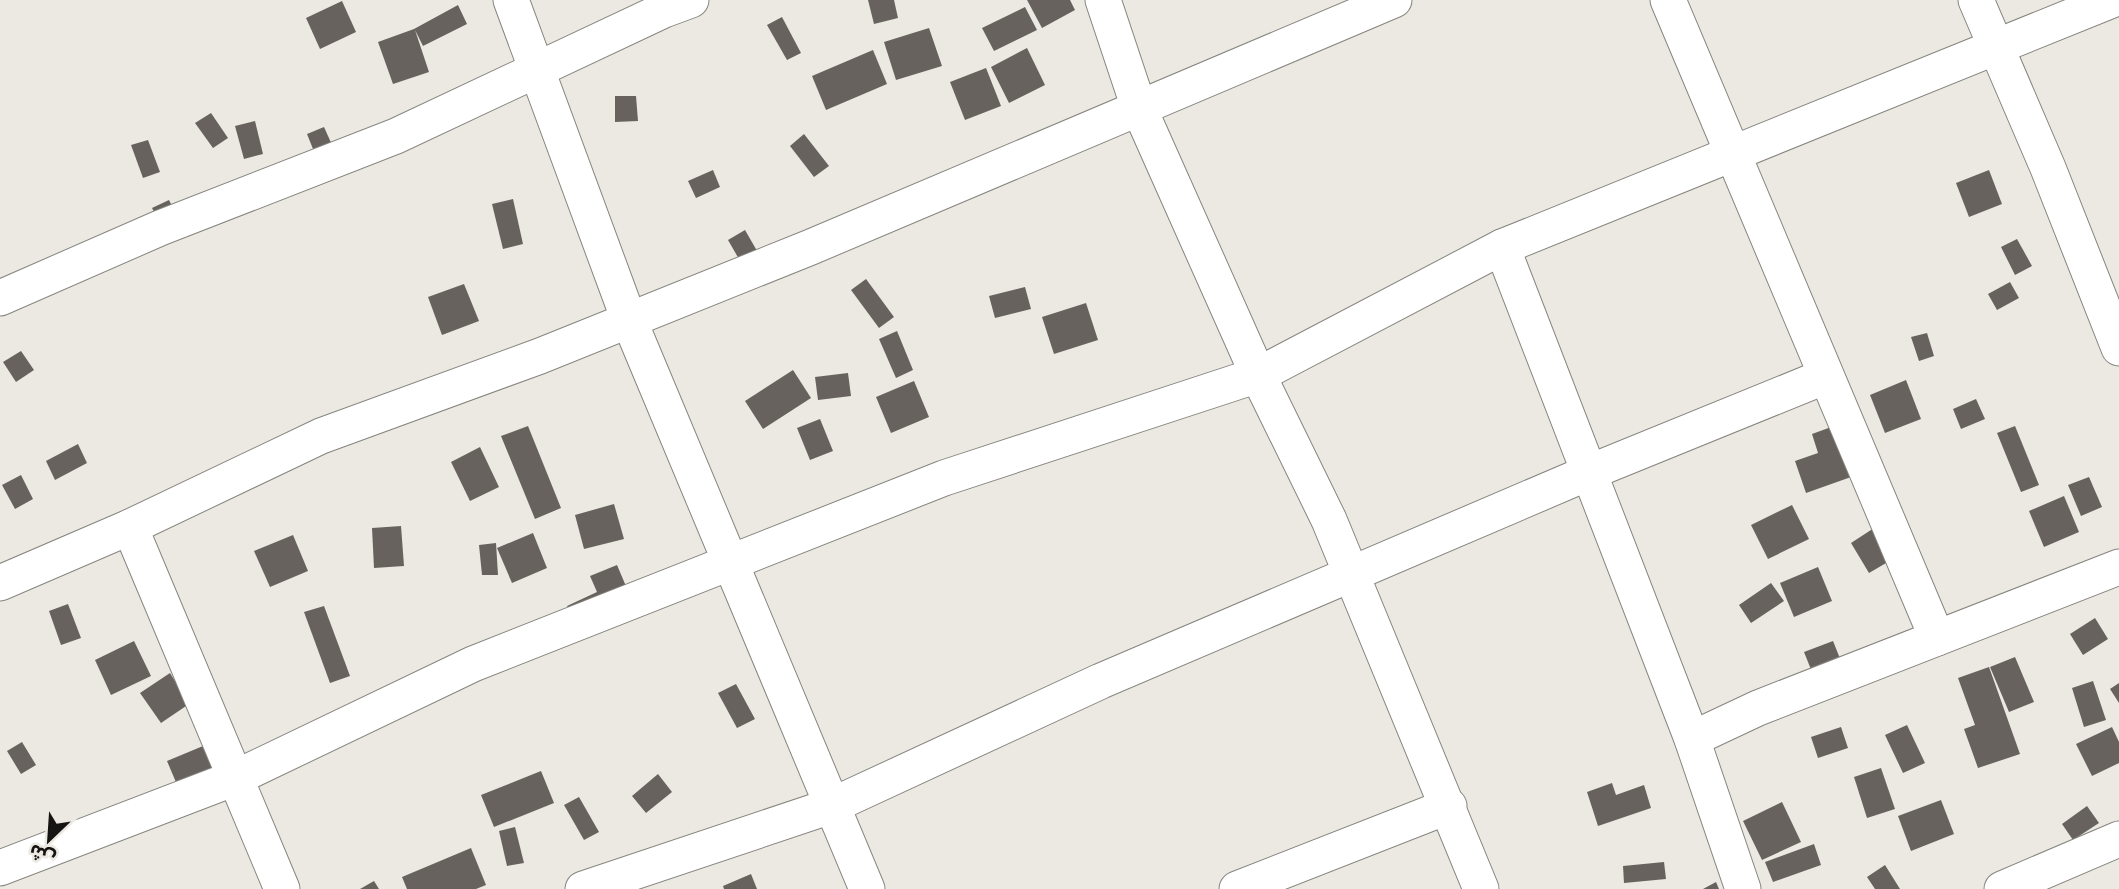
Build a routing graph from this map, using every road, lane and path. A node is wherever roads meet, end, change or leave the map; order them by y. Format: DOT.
graph roads {
  1 [pos="511,0"];
  2 [pos="691,0"];
  3 [pos="1102,0"];
  4 [pos="1394,0"];
  5 [pos="1668,0"];
  6 [pos="1976,0"];
  7 [pos="2112,0"];
  8 [pos="1995,46"];
  9 [pos="535,71"];
  10 [pos="1139,108"];
  11 [pos="1732,154"];
  12 [pos="1502,247"];
  13 [pos="2108,285"];
  14 [pos="0,298"];
  15 [pos="629,320"];
  16 [pos="2119,348"];
  17 [pos="1258,375"];
  18 [pos="1826,376"];
  19 [pos="1590,472"];
  20 [pos="130,527"];
  21 [pos="731,562"];
  22 [pos="2119,566"];
  23 [pos="1352,574"];
  24 [pos="0,583"];
  25 [pos="1937,638"];
  26 [pos="1692,739"];
  27 [pos="235,778"];
  28 [pos="831,806"];
  29 [pos="1449,806"];
  30 [pos="2119,839"];
  31 [pos="0,868"];
  32 [pos="282,889"];
  33 [pos="583,889"];
  34 [pos="867,889"];
  35 [pos="1237,889"];
  36 [pos="1481,889"];
  37 [pos="1743,889"];
  38 [pos="2002,889"];
  1 -- 9 [label="street"];
  2 -- 9 [label="street"];
  3 -- 10 [label="street"];
  4 -- 10 [label="street"];
  5 -- 11 [label="street"];
  6 -- 8 [label="street"];
  7 -- 8 [label="street"];
  8 -- 11 [label="street"];
  8 -- 13 [label="street"];
  9 -- 14 [label="street"];
  9 -- 15 [label="street"];
  10 -- 15 [label="street"];
  10 -- 17 [label="street"];
  11 -- 12 [label="street"];
  11 -- 18 [label="street"];
  12 -- 17 [label="street"];
  12 -- 19 [label="street"];
  13 -- 16 [label="street"];
  15 -- 20 [label="street"];
  15 -- 21 [label="street"];
  17 -- 21 [label="street"];
  17 -- 23 [label="street"];
  18 -- 19 [label="street"];
  18 -- 25 [label="street"];
  19 -- 23 [label="street"];
  19 -- 26 [label="street"];
  20 -- 24 [label="street"];
  20 -- 27 [label="street"];
  21 -- 27 [label="street"];
  21 -- 28 [label="street"];
  22 -- 25 [label="street"];
  23 -- 28 [label="street"];
  23 -- 29 [label="street"];
  25 -- 26 [label="street"];
  26 -- 37 [label="street"];
  27 -- 31 [label="street"];
  27 -- 32 [label="street"];
  28 -- 33 [label="street"];
  28 -- 34 [label="street"];
  29 -- 35 [label="street"];
  29 -- 36 [label="street"];
  30 -- 38 [label="street"];
}
